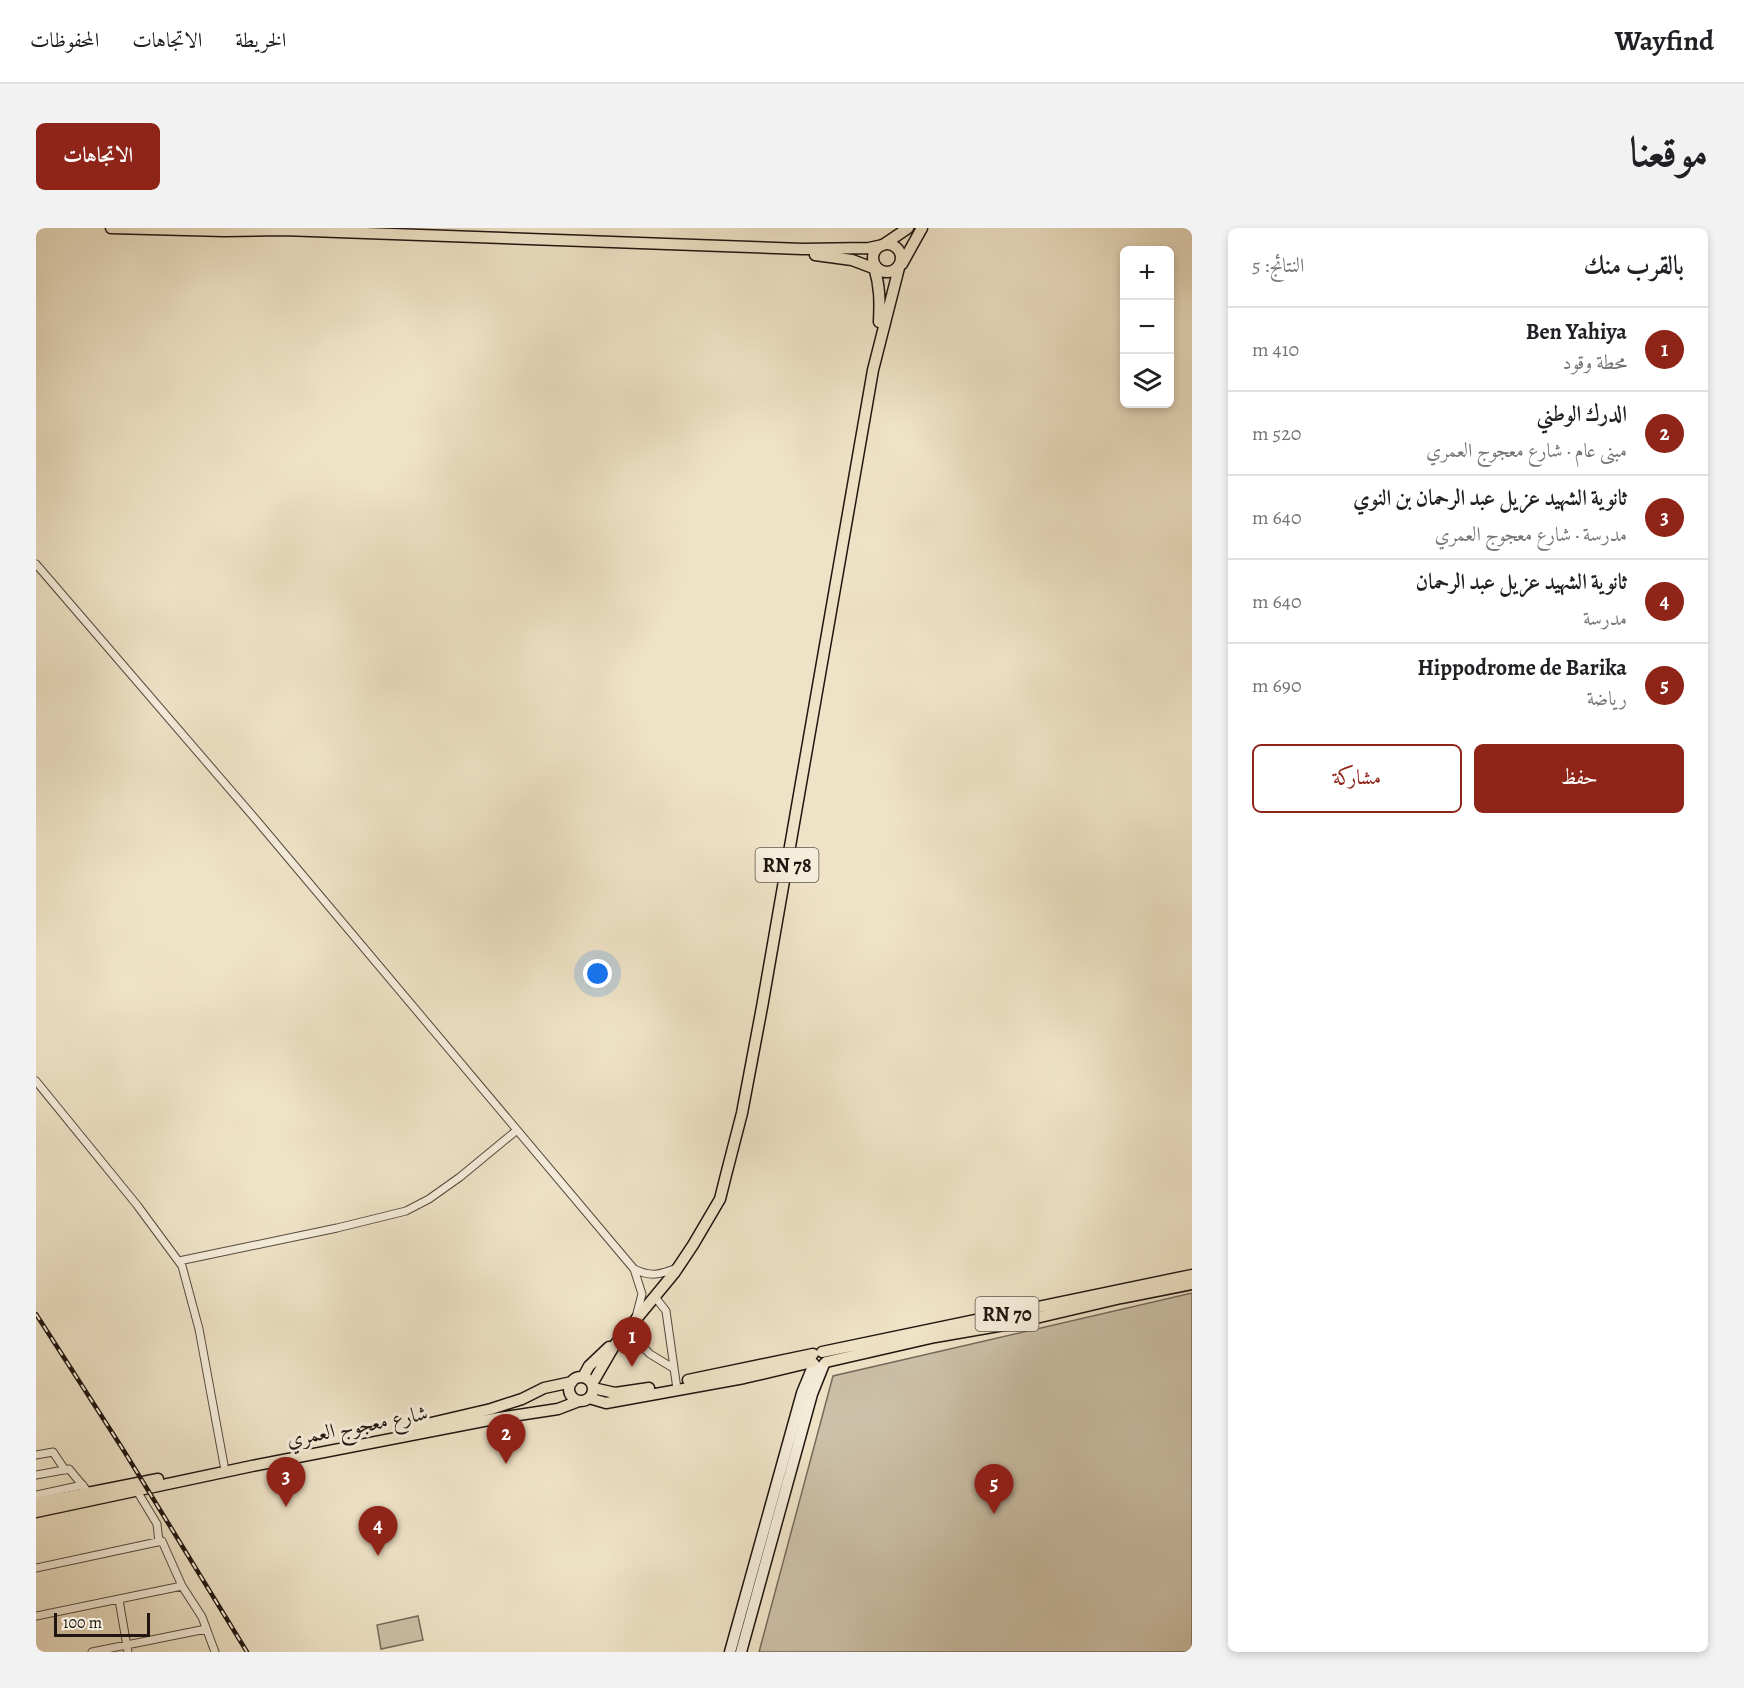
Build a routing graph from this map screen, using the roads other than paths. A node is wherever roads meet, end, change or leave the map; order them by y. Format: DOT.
graph roads {
  1 [pos="111,228"];
  2 [pos="908,228"];
  3 [pos="922,228"];
  4 [pos="883,245"];
  5 [pos="761,249"];
  6 [pos="900,265"];
  7 [pos="876,267"];
  8 [pos="873,370"];
  9 [pos="36,564"];
  10 [pos="36,1081"];
  11 [pos="517,1130"];
  12 [pos="179,1261"];
  13 [pos="678,1268"];
  14 [pos="633,1269"];
  15 [pos="1188,1280"];
  16 [pos="655,1297"];
  17 [pos="635,1320"];
  18 [pos="627,1331"];
  19 [pos="819,1360"];
  20 [pos="673,1368"];
  21 [pos="677,1386"];
  22 [pos="585,1388"];
  23 [pos="36,1455"];
  24 [pos="224,1465"];
  25 [pos="65,1470"];
  26 [pos="36,1475"];
  27 [pos="86,1489"];
  28 [pos="136,1491"];
  29 [pos="36,1495"];
  30 [pos="36,1503"];
  31 [pos="36,1512"];
  32 [pos="159,1542"];
  33 [pos="36,1568"];
  34 [pos="182,1586"];
  35 [pos="119,1600"];
  36 [pos="36,1616"];
  37 [pos="206,1629"];
  38 [pos="128,1648"];
  39 [pos="92,1652"];
  40 [pos="215,1652"];
  41 [pos="730,1652"];
  42 [pos="741,1652"];
  1 -- 5 [label="main road"];
  2 -- 4 [label="main road"];
  3 -- 6 [label="main road"];
  4 -- 5 [label="main road"];
  4 -- 6 [label="main road"];
  4 -- 7 [label="main road"];
  5 -- 7 [label="main road"];
  6 -- 7 [label="main road"];
  6 -- 8 [label="main road"];
  7 -- 8 [label="main road"];
  8 -- 13 [label="main road, RN 78"];
  9 -- 11 [label="street"];
  10 -- 12 [label="street"];
  11 -- 12 [label="street"];
  11 -- 14 [label="street"];
  12 -- 24 [label="street"];
  13 -- 14 [label="street"];
  13 -- 16 [label="main road, RN 78"];
  14 -- 17 [label="street"];
  15 -- 19 [label="main road, RN 70"];
  16 -- 17 [label="main road, RN 78"];
  16 -- 20 [label="street"];
  17 -- 18 [label="main road, RN 78"];
  18 -- 20 [label="street"];
  18 -- 22 [label="main road, RN 78"];
  19 -- 21 [label="main road, RN 70"];
  19 -- 41 [label="street"];
  19 -- 42 [label="street"];
  20 -- 21 [label="street"];
  21 -- 22 [label="main road, RN 70"];
  21 -- 22 [label="main road, RN 70"];
  22 -- 24 [label="main road, شارع معجوج العمري"];
  22 -- 28 [label="main road, شارع معجوج العمري"];
  23 -- 25 [label="street"];
  24 -- 27 [label="main road, شارع معجوج العمري"];
  25 -- 26 [label="street"];
  25 -- 27 [label="street"];
  27 -- 29 [label="street"];
  27 -- 30 [label="main road, شارع معجوج العمري"];
  28 -- 31 [label="main road, شارع معجوج العمري"];
  28 -- 32 [label="street"];
  32 -- 33 [label="street"];
  32 -- 34 [label="street"];
  34 -- 35 [label="street"];
  34 -- 37 [label="street"];
  35 -- 36 [label="street"];
  35 -- 38 [label="street"];
  37 -- 38 [label="street"];
  37 -- 40 [label="street"];
  38 -- 39 [label="street"];
}
